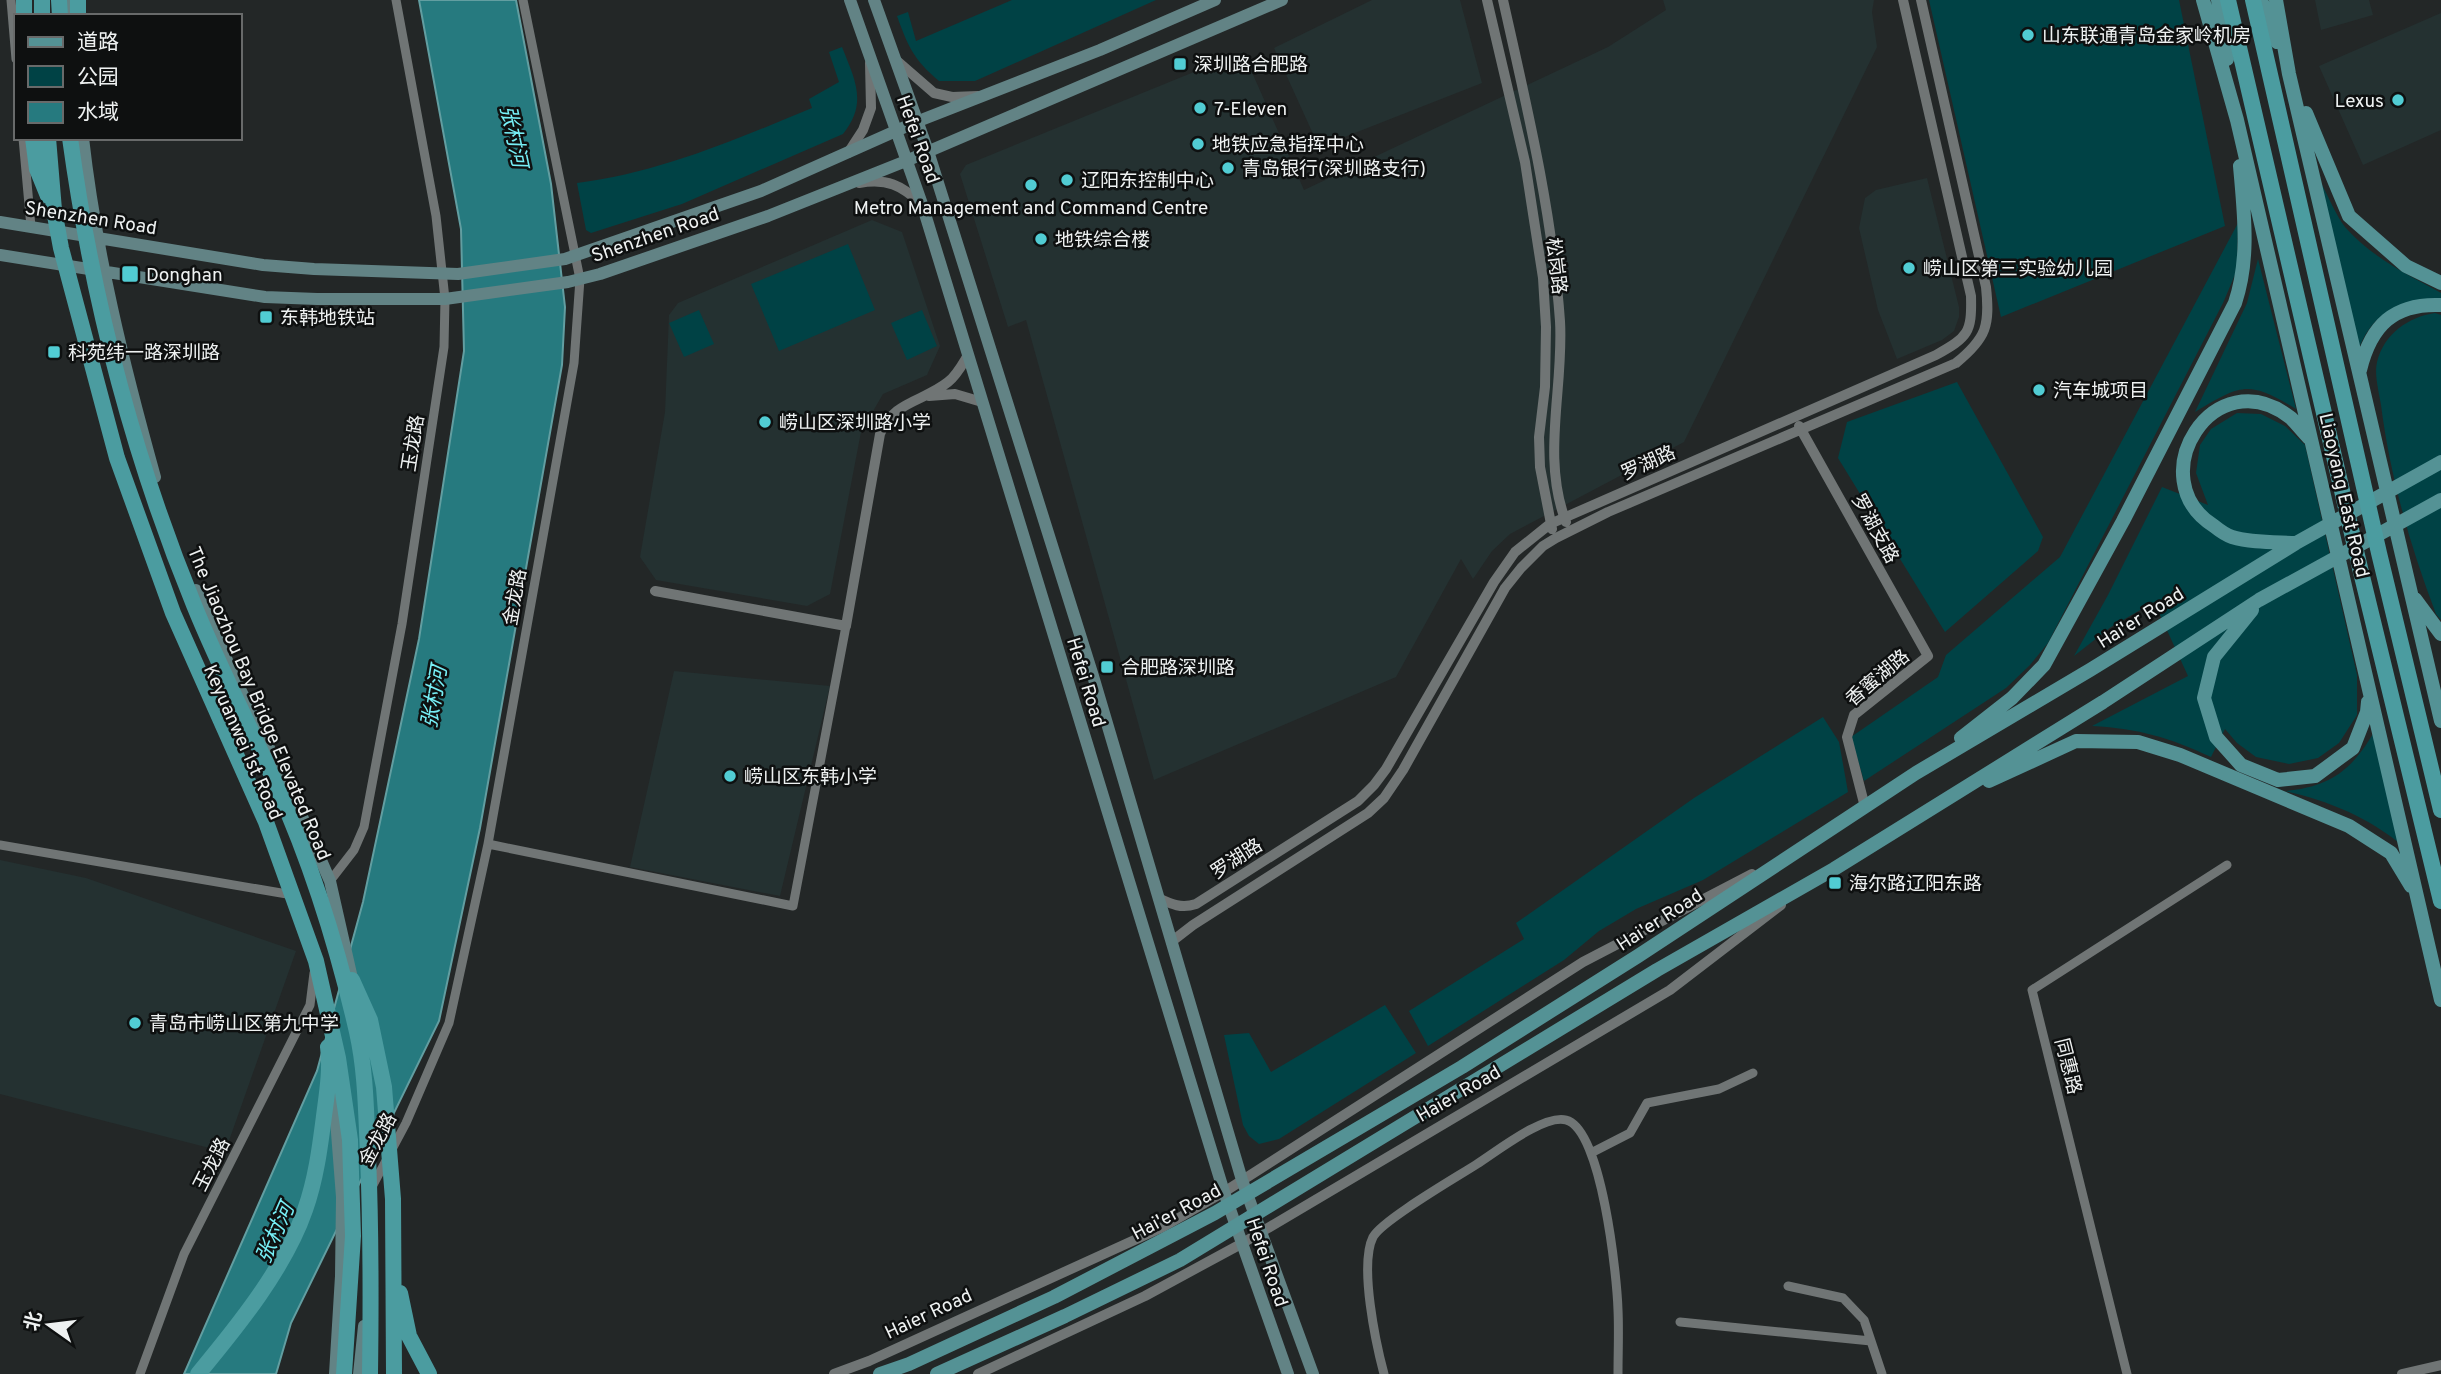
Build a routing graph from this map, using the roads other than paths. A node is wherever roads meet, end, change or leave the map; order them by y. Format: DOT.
graph roads {
  1 [pos="11,0"];
  2 [pos="396,0"];
  3 [pos="523,0"];
  4 [pos="850,0"];
  5 [pos="874,0"];
  6 [pos="1215,0"];
  7 [pos="1282,0"];
  8 [pos="1487,0"];
  9 [pos="1503,0"];
  10 [pos="1903,0"];
  11 [pos="1921,0"];
  12 [pos="2203,0"];
  13 [pos="2218,0"];
  14 [pos="2228,0"];
  15 [pos="2253,0"];
  16 [pos="2261,0"];
  17 [pos="2276,0"];
  18 [pos="14,35"];
  19 [pos="870,60"];
  20 [pos="896,60"];
  21 [pos="2289,74"];
  22 [pos="981,96"];
  23 [pos="2237,120"];
  24 [pos="916,122"];
  25 [pos="895,131"];
  26 [pos="23,140"];
  27 [pos="33,140"];
  28 [pos="70,140"];
  29 [pos="81,140"];
  30 [pos="81,140"];
  31 [pos="46,141"];
  32 [pos="928,151"];
  33 [pos="848,153"];
  34 [pos="906,161"];
  35 [pos="839,186"];
  36 [pos="922,204"];
  37 [pos="79,205"];
  38 [pos="54,209"];
  39 [pos="0,222"];
  40 [pos="32,227"];
  41 [pos="64,233"];
  42 [pos="98,238"];
  43 [pos="0,255"];
  44 [pos="570,257"];
  45 [pos="58,265"];
  46 [pos="105,273"];
  47 [pos="443,275"];
  48 [pos="574,281"];
  49 [pos="2441,283"];
  50 [pos="445,299"];
  51 [pos="2441,305"];
  52 [pos="968,355"];
  53 [pos="2359,371"];
  54 [pos="926,396"];
  55 [pos="982,402"];
  56 [pos="1795,417"];
  57 [pos="1801,430"];
  58 [pos="2311,441"];
  59 [pos="2441,463"];
  60 [pos="2441,500"];
  61 [pos="1564,518"];
  62 [pos="1550,524"];
  63 [pos="1570,531"];
  64 [pos="1556,538"];
  65 [pos="2295,543"];
  66 [pos="655,591"];
  67 [pos="2410,593"];
  68 [pos="2259,600"];
  69 [pos="846,626"];
  70 [pos="2441,634"];
  71 [pos="1928,656"];
  72 [pos="2368,689"];
  73 [pos="2441,721"];
  74 [pos="1916,773"];
  75 [pos="1933,806"];
  76 [pos="1865,807"];
  77 [pos="2441,810"];
  78 [pos="488,844"];
  79 [pos="0,845"];
  80 [pos="1801,849"];
  81 [pos="2227,865"];
  82 [pos="330,881"];
  83 [pos="1812,881"];
  84 [pos="287,894"];
  85 [pos="2417,896"];
  86 [pos="1158,898"];
  87 [pos="2441,901"];
  88 [pos="333,939"];
  89 [pos="1171,942"];
  90 [pos="315,966"];
  91 [pos="2441,1000"];
  92 [pos="1753,1073"];
  93 [pos="1591,1153"];
  94 [pos="1242,1180"];
  95 [pos="373,1185"];
  96 [pos="1224,1192"];
  97 [pos="1261,1231"];
  98 [pos="1241,1244"];
  99 [pos="394,1256"];
  100 [pos="1788,1286"];
  101 [pos="1680,1322"];
  102 [pos="1871,1341"];
  103 [pos="2441,1365"];
  104 [pos="140,1374"];
  105 [pos="198,1374"];
  106 [pos="335,1374"];
  107 [pos="344,1374"];
  108 [pos="359,1374"];
  109 [pos="370,1374"];
  110 [pos="394,1374"];
  111 [pos="429,1374"];
  112 [pos="834,1374"];
  113 [pos="880,1374"];
  114 [pos="937,1374"];
  115 [pos="978,1374"];
  116 [pos="1288,1374"];
  117 [pos="1313,1374"];
  118 [pos="1384,1374"];
  119 [pos="1618,1374"];
  120 [pos="1882,1374"];
  121 [pos="2127,1374"];
  122 [pos="2402,1374"];
  1 -- 18 [label="street"];
  2 -- 47 [label="street, 玉龙路"];
  3 -- 44 [label="street, 金龙路"];
  4 -- 19 [label="main road, Hefei Road"];
  5 -- 20 [label="main road, Hefei Road"];
  6 -- 22 [label="main road, Shenzhen Road"];
  7 -- 32 [label="main road, Shenzhen Road"];
  8 -- 62 [label="street, 松岗路"];
  9 -- 61 [label="street, 松岗路"];
  10 -- 56 [label="street, 罗湖路"];
  11 -- 57 [label="street"];
  12 -- 23 [label="main road, Liaoyang East Road"];
  13 -- 23 [label="main road"];
  14 -- 87 [label="highway, Liaoyang East Road"];
  15 -- 77 [label="highway, Liaoyang East Road"];
  16 -- 21 [label="main road"];
  17 -- 21 [label="main road"];
  19 -- 25 [label="main road, Hefei Road"];
  19 -- 33 [label="street"];
  20 -- 22 [label="street"];
  20 -- 24 [label="main road, Hefei Road"];
  21 -- 49 [label="main road"];
  21 -- 53 [label="main road"];
  22 -- 24 [label="main road, Shenzhen Road"];
  23 -- 58 [label="main road, Liaoyang East Road"];
  23 -- 74 [label="main road"];
  24 -- 25 [label="main road, Shenzhen Road"];
  24 -- 32 [label="main road, Hefei Road"];
  25 -- 33 [label="main road, Shenzhen Road"];
  25 -- 34 [label="main road, Hefei Road"];
  26 -- 40 [label="street"];
  27 -- 38 [label="highway"];
  28 -- 37 [label="highway, The Jiaozhou Bay Bridge Elevated Road"];
  29 -- 37 [label="highway"];
  30 -- 42 [label="main road, Keyuanwei 1st Road"];
  31 -- 38 [label="highway"];
  31 -- 41 [label="main road, Keyuanwei 1st Road"];
  32 -- 34 [label="main road, Shenzhen Road"];
  32 -- 86 [label="main road, Hefei Road"];
  33 -- 44 [label="main road, Shenzhen Road"];
  34 -- 35 [label="main road, Shenzhen Road"];
  34 -- 36 [label="main road, Hefei Road"];
  35 -- 36 [label="street"];
  35 -- 48 [label="main road, Shenzhen Road"];
  36 -- 52 [label="main road, Hefei Road"];
  37 -- 88 [label="highway, The Jiaozhou Bay Bridge Elevated Road"];
  38 -- 90 [label="highway"];
  39 -- 40 [label="main road, Shenzhen Road"];
  40 -- 41 [label="main road, Shenzhen Road"];
  41 -- 42 [label="main road, Shenzhen Road"];
  41 -- 45 [label="main road, Keyuanwei 1st Road"];
  42 -- 46 [label="main road, Keyuanwei 1st Road"];
  42 -- 47 [label="main road, Shenzhen Road"];
  43 -- 45 [label="main road, Shenzhen Road"];
  44 -- 47 [label="main road, Shenzhen Road"];
  44 -- 48 [label="street, 金龙路"];
  45 -- 46 [label="main road, Shenzhen Road"];
  45 -- 84 [label="main road, Keyuanwei 1st Road"];
  46 -- 50 [label="main road, Shenzhen Road"];
  46 -- 82 [label="main road, Keyuanwei 1st Road"];
  47 -- 50 [label="street, 玉龙路"];
  48 -- 50 [label="main road, Shenzhen Road"];
  48 -- 78 [label="street, 金龙路"];
  50 -- 82 [label="street, 玉龙路"];
  51 -- 53 [label="main road"];
  52 -- 54 [label="street"];
  52 -- 55 [label="main road, Hefei Road"];
  53 -- 67 [label="main road"];
  54 -- 55 [label="street"];
  54 -- 69 [label="street"];
  55 -- 96 [label="main road, Hefei Road"];
  56 -- 57 [label="street, 罗湖支路"];
  56 -- 61 [label="street, 罗湖路"];
  57 -- 63 [label="street"];
  57 -- 71 [label="street, 罗湖支路"];
  58 -- 65 [label="main road"];
  58 -- 72 [label="main road, Liaoyang East Road"];
  59 -- 65 [label="main road, Hai'er Road"];
  60 -- 68 [label="main road"];
  61 -- 62 [label="street, 罗湖路"];
  61 -- 63 [label="street, 松岗路"];
  62 -- 64 [label="street, 松岗路"];
  62 -- 86 [label="street, 罗湖路"];
  63 -- 64 [label="street"];
  64 -- 89 [label="street"];
  65 -- 74 [label="main road, Hai'er Road"];
  66 -- 69 [label="street"];
  67 -- 70 [label="main road"];
  67 -- 73 [label="main road"];
  68 -- 72 [label="main road"];
  68 -- 75 [label="main road"];
  69 -- 78 [label="street"];
  71 -- 76 [label="street, 香蜜湖路"];
  72 -- 85 [label="main road, Liaoyang East Road"];
  74 -- 76 [label="main road, Hai'er Road"];
  75 -- 83 [label="main road, Haier Road"];
  75 -- 85 [label="main road"];
  76 -- 80 [label="main road, Hai'er Road"];
  78 -- 95 [label="street, 金龙路"];
  79 -- 84 [label="street"];
  80 -- 94 [label="street, Haier Road"];
  80 -- 113 [label="main road, Hai'er Road"];
  81 -- 121 [label="street, 同惠路"];
  82 -- 95 [label="main road, Keyuanwei 1st Road"];
  83 -- 97 [label="street, Haier Road"];
  83 -- 114 [label="main road"];
  84 -- 90 [label="main road, Keyuanwei 1st Road"];
  85 -- 91 [label="main road, Liaoyang East Road"];
  86 -- 89 [label="main road, Hefei Road"];
  88 -- 99 [label="highway"];
  88 -- 109 [label="highway, The Jiaozhou Bay Bridge Elevated Road"];
  89 -- 94 [label="main road, Hefei Road"];
  90 -- 104 [label="street, 玉龙路"];
  90 -- 105 [label="highway"];
  90 -- 106 [label="main road, Keyuanwei 1st Road"];
  90 -- 107 [label="highway"];
  92 -- 93 [label="street"];
  93 -- 118 [label="street"];
  93 -- 119 [label="street"];
  94 -- 96 [label="street, Haier Road"];
  94 -- 97 [label="main road, Hefei Road"];
  95 -- 108 [label="main road, Keyuanwei 1st Road"];
  96 -- 98 [label="main road, Hefei Road"];
  96 -- 112 [label="street, Haier Road"];
  97 -- 98 [label="street, Haier Road"];
  97 -- 117 [label="main road, Hefei Road"];
  98 -- 115 [label="street, Haier Road"];
  98 -- 116 [label="main road, Hefei Road"];
  99 -- 110 [label="highway"];
  99 -- 111 [label="highway"];
  100 -- 102 [label="street"];
  101 -- 102 [label="street"];
  102 -- 120 [label="street"];
  103 -- 122 [label="street"];
}
